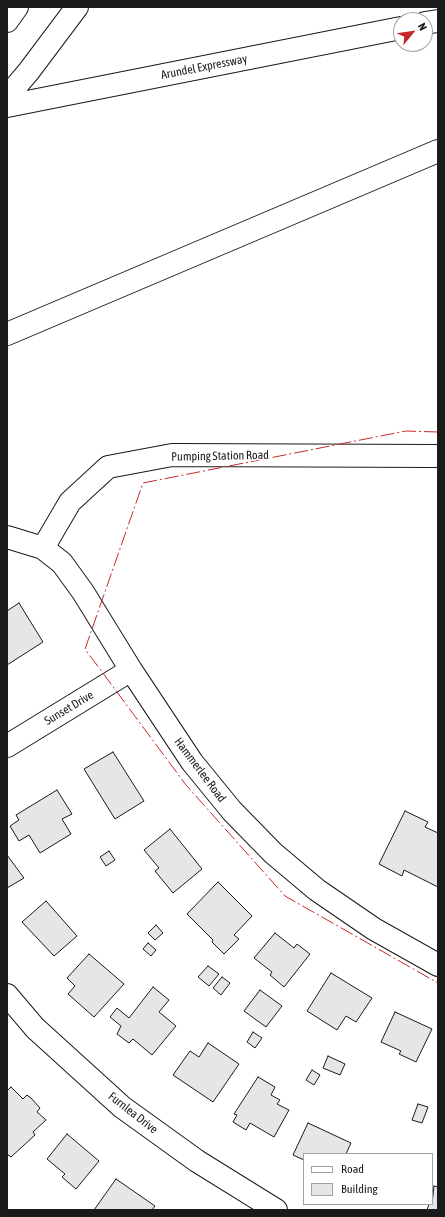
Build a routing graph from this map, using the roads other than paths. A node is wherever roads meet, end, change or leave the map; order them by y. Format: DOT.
graph roads {
  1 [pos="17,7"];
  2 [pos="77,7"];
  3 [pos="7,21"];
  4 [pos="393,30"];
  5 [pos="7,96"];
  6 [pos="7,106"];
  7 [pos="438,151"];
  8 [pos="7,334"];
  9 [pos="438,456"];
  10 [pos="7,537"];
  11 [pos="43,548"];
  12 [pos="131,670"];
  13 [pos="7,746"];
  14 [pos="438,965"];
  15 [pos="7,995"];
  16 [pos="276,1210"];
  1 -- 3 [label="main road"];
  2 -- 5 [label="main road"];
  4 -- 6 [label="main road, Arundel Expressway"];
  7 -- 8 [label="main road"];
  9 -- 11 [label="main road, Pumping Station Road"];
  10 -- 11 [label="main road, Hammerlee Road"];
  11 -- 12 [label="main road, Hammerlee Road"];
  12 -- 13 [label="main road, Sunset Drive"];
  12 -- 14 [label="main road, Hammerlee Road"];
  15 -- 16 [label="main road, Furnlea Drive"];
}
